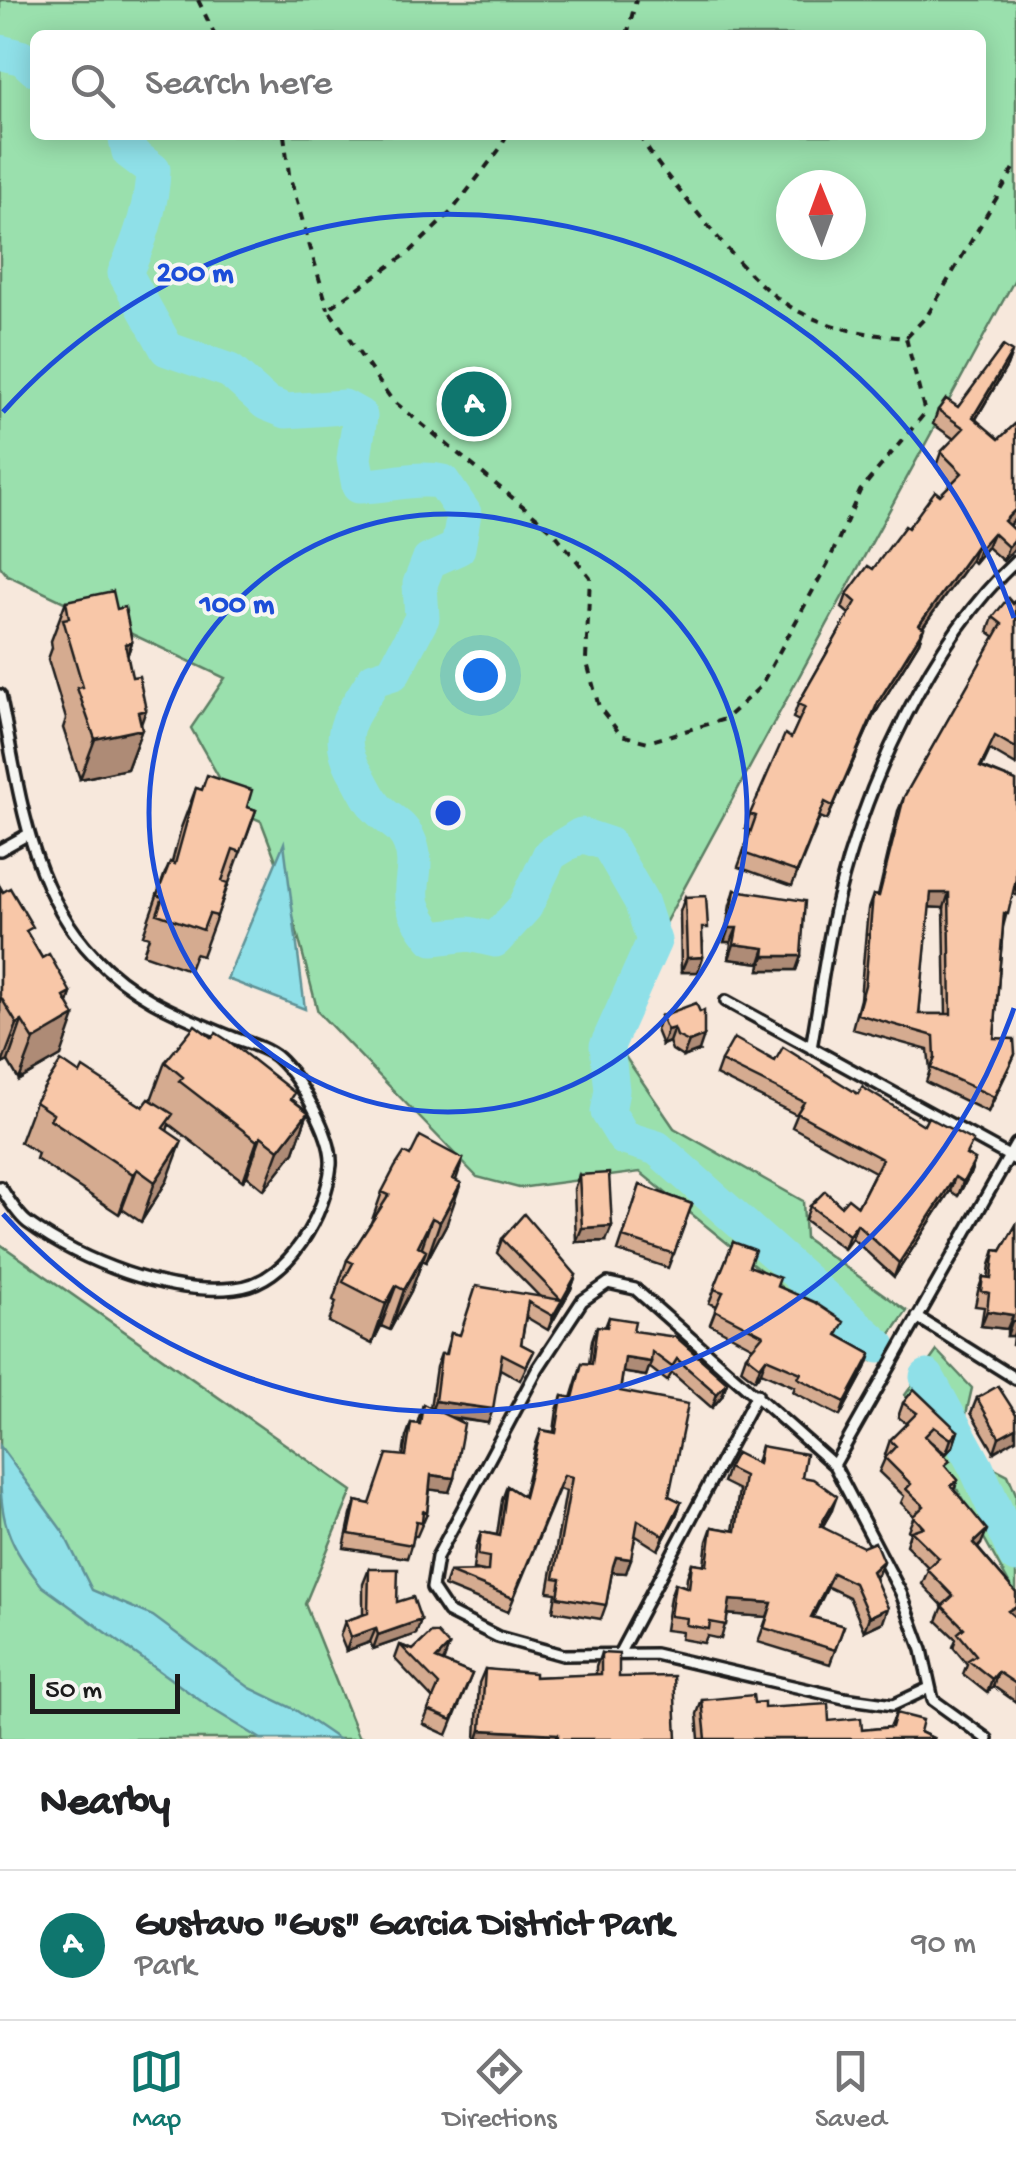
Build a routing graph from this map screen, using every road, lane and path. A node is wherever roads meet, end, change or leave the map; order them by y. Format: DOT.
graph roads {
  1 [pos="198,0"];
  2 [pos="636,0"];
  3 [pos="212,30"];
  4 [pos="629,30"];
  5 [pos="285,140"];
  6 [pos="504,140"];
  7 [pos="642,140"];
  8 [pos="1016,165"];
  9 [pos="328,310"];
  10 [pos="906,338"];
  11 [pos="1016,561"];
  12 [pos="0,696"];
  13 [pos="27,836"];
  14 [pos="0,850"];
  15 [pos="726,1000"];
  16 [pos="811,1048"];
  17 [pos="1016,1144"];
  18 [pos="1012,1158"];
  19 [pos="0,1187"];
  20 [pos="917,1317"];
  21 [pos="1016,1379"];
  22 [pos="757,1394"];
  23 [pos="834,1465"];
  24 [pos="619,1654"];
  25 [pos="928,1690"];
  26 [pos="987,1739"];
  1 -- 3 [label="path"];
  2 -- 4 [label="path"];
  5 -- 9 [label="path"];
  6 -- 9 [label="path"];
  7 -- 10 [label="path"];
  8 -- 10 [label="path"];
  9 -- 10 [label="path"];
  11 -- 16 [label="lane"];
  12 -- 13 [label="lane"];
  13 -- 14 [label="lane"];
  13 -- 19 [label="lane"];
  15 -- 16 [label="lane"];
  16 -- 18 [label="lane"];
  17 -- 18 [label="lane"];
  18 -- 20 [label="lane"];
  20 -- 21 [label="lane"];
  20 -- 23 [label="lane"];
  22 -- 23 [label="lane"];
  22 -- 24 [label="lane"];
  22 -- 24 [label="lane"];
  23 -- 25 [label="lane"];
  24 -- 25 [label="lane"];
  25 -- 26 [label="lane"];
}
